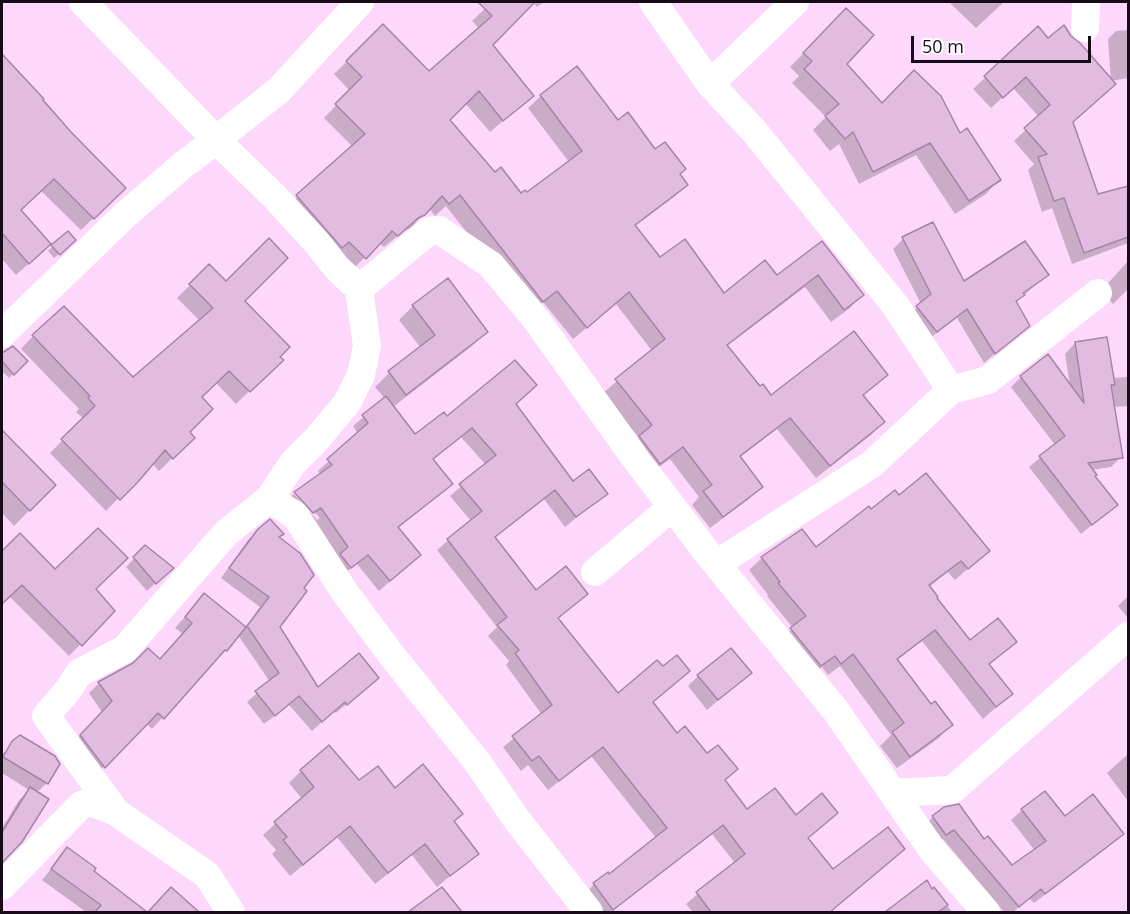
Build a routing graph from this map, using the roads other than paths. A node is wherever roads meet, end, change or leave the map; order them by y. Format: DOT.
graph roads {
  1 [pos="83,2"];
  2 [pos="360,2"];
  3 [pos="653,2"];
  4 [pos="795,2"];
  5 [pos="710,84"];
  6 [pos="216,141"];
  7 [pos="359,290"];
  8 [pos="1098,293"];
  9 [pos="2,334"];
  10 [pos="951,390"];
  11 [pos="269,498"];
  12 [pos="672,507"];
  13 [pos="712,558"];
  14 [pos="595,572"];
  15 [pos="1128,636"];
  16 [pos="892,793"];
  17 [pos="116,812"];
  18 [pos="2,886"];
  19 [pos="231,912"];
  20 [pos="589,912"];
  21 [pos="986,912"];
  1 -- 6 [label="street"];
  2 -- 6 [label="street"];
  3 -- 5 [label="street"];
  4 -- 5 [label="street"];
  5 -- 10 [label="street"];
  6 -- 7 [label="street"];
  6 -- 9 [label="street"];
  7 -- 11 [label="street"];
  7 -- 12 [label="street"];
  8 -- 10 [label="street"];
  10 -- 13 [label="street"];
  11 -- 17 [label="street"];
  11 -- 20 [label="street"];
  12 -- 13 [label="street"];
  12 -- 14 [label="street"];
  13 -- 16 [label="street"];
  15 -- 16 [label="street"];
  16 -- 21 [label="street"];
  17 -- 18 [label="street"];
  17 -- 19 [label="street"];
}
